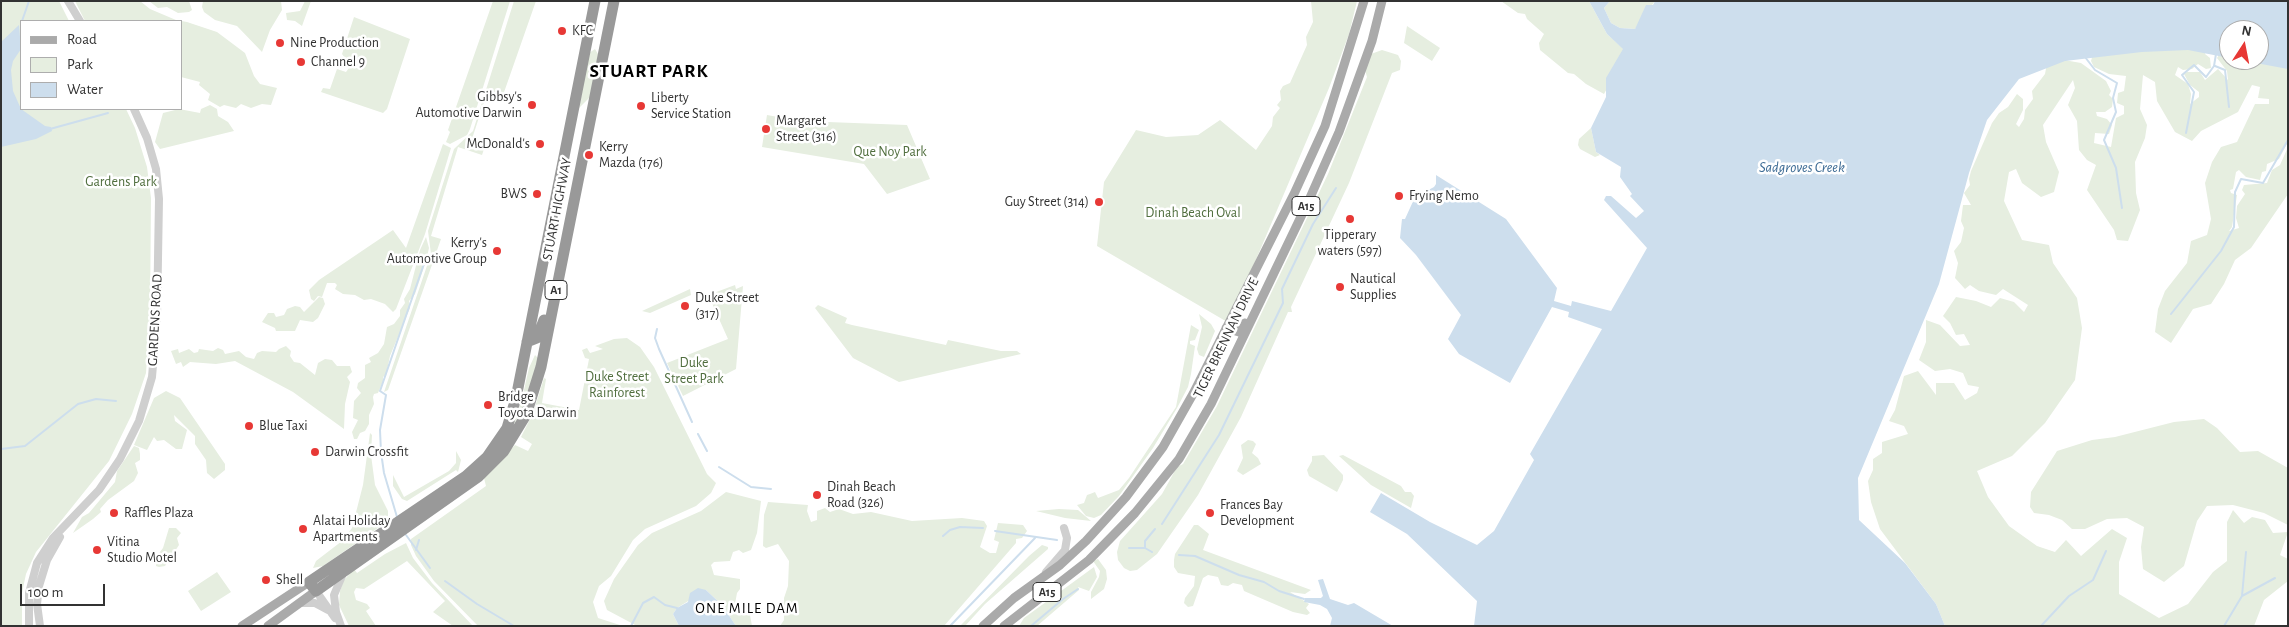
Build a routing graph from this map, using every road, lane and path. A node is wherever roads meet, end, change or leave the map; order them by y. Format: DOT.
graph roads {
  1 [pos="68,1"];
  2 [pos="594,1"];
  3 [pos="614,1"];
  4 [pos="1364,1"];
  5 [pos="1382,1"];
  6 [pos="79,20"];
  7 [pos="1354,36"];
  8 [pos="1372,41"];
  9 [pos="586,42"];
  10 [pos="606,46"];
  11 [pos="134,110"];
  12 [pos="557,190"];
  13 [pos="574,193"];
  14 [pos="1285,248"];
  15 [pos="559,273"];
  16 [pos="1226,328"];
  17 [pos="526,342"];
  18 [pos="546,343"];
  19 [pos="521,372"];
  20 [pos="78,513"];
  21 [pos="406,522"];
  22 [pos="1064,528"];
  23 [pos="391,533"];
  24 [pos="354,563"];
  25 [pos="1045,574"];
  26 [pos="313,586"];
  27 [pos="300,603"];
  28 [pos="332,612"];
  29 [pos="29,626"];
  30 [pos="40,626"];
  31 [pos="242,626"];
  32 [pos="268,626"];
  33 [pos="341,626"];
  34 [pos="984,626"];
  35 [pos="1004,626"];
  1 -- 6 [label="street"];
  2 -- 9 [label="highway, STUART HIGHWAY / A1"];
  3 -- 10 [label="highway, STUART HIGHWAY / A1"];
  4 -- 7 [label="main road, TIGER BRENNAN DRIVE / A15"];
  5 -- 8 [label="main road, TIGER BRENNAN DRIVE / A15"];
  7 -- 8 [label="main road"];
  7 -- 16 [label="main road, TIGER BRENNAN DRIVE / A15"];
  8 -- 14 [label="main road, TIGER BRENNAN DRIVE / A15"];
  9 -- 10 [label="highway"];
  9 -- 12 [label="highway, STUART HIGHWAY / A1"];
  10 -- 13 [label="highway, STUART HIGHWAY / A1"];
  11 -- 20 [label="street, GARDENS ROAD"];
  12 -- 13 [label="highway"];
  12 -- 17 [label="highway, STUART HIGHWAY / A1"];
  13 -- 15 [label="highway, STUART HIGHWAY / A1"];
  14 -- 16 [label="main road"];
  14 -- 35 [label="main road, TIGER BRENNAN DRIVE / A15"];
  15 -- 17 [label="highway"];
  15 -- 18 [label="highway, STUART HIGHWAY / A1"];
  16 -- 25 [label="main road, TIGER BRENNAN DRIVE / A15"];
  17 -- 19 [label="highway, STUART HIGHWAY / A1"];
  18 -- 19 [label="highway"];
  18 -- 21 [label="highway, STUART HIGHWAY / A1"];
  19 -- 21 [label="highway, STUART HIGHWAY / A1"];
  20 -- 29 [label="street, GARDENS ROAD"];
  20 -- 30 [label="street, GARDENS ROAD"];
  21 -- 23 [label="highway, STUART HIGHWAY / A1"];
  22 -- 25 [label="street"];
  23 -- 24 [label="highway, STUART HIGHWAY / A1"];
  23 -- 26 [label="highway, STUART HIGHWAY / A1"];
  24 -- 26 [label="highway, STUART HIGHWAY / A1"];
  24 -- 33 [label="street"];
  25 -- 34 [label="main road, TIGER BRENNAN DRIVE"];
  26 -- 27 [label="main road"];
  26 -- 28 [label="street"];
  26 -- 31 [label="main road"];
  27 -- 28 [label="street"];
  27 -- 32 [label="main road"];
  28 -- 33 [label="street"];
}
